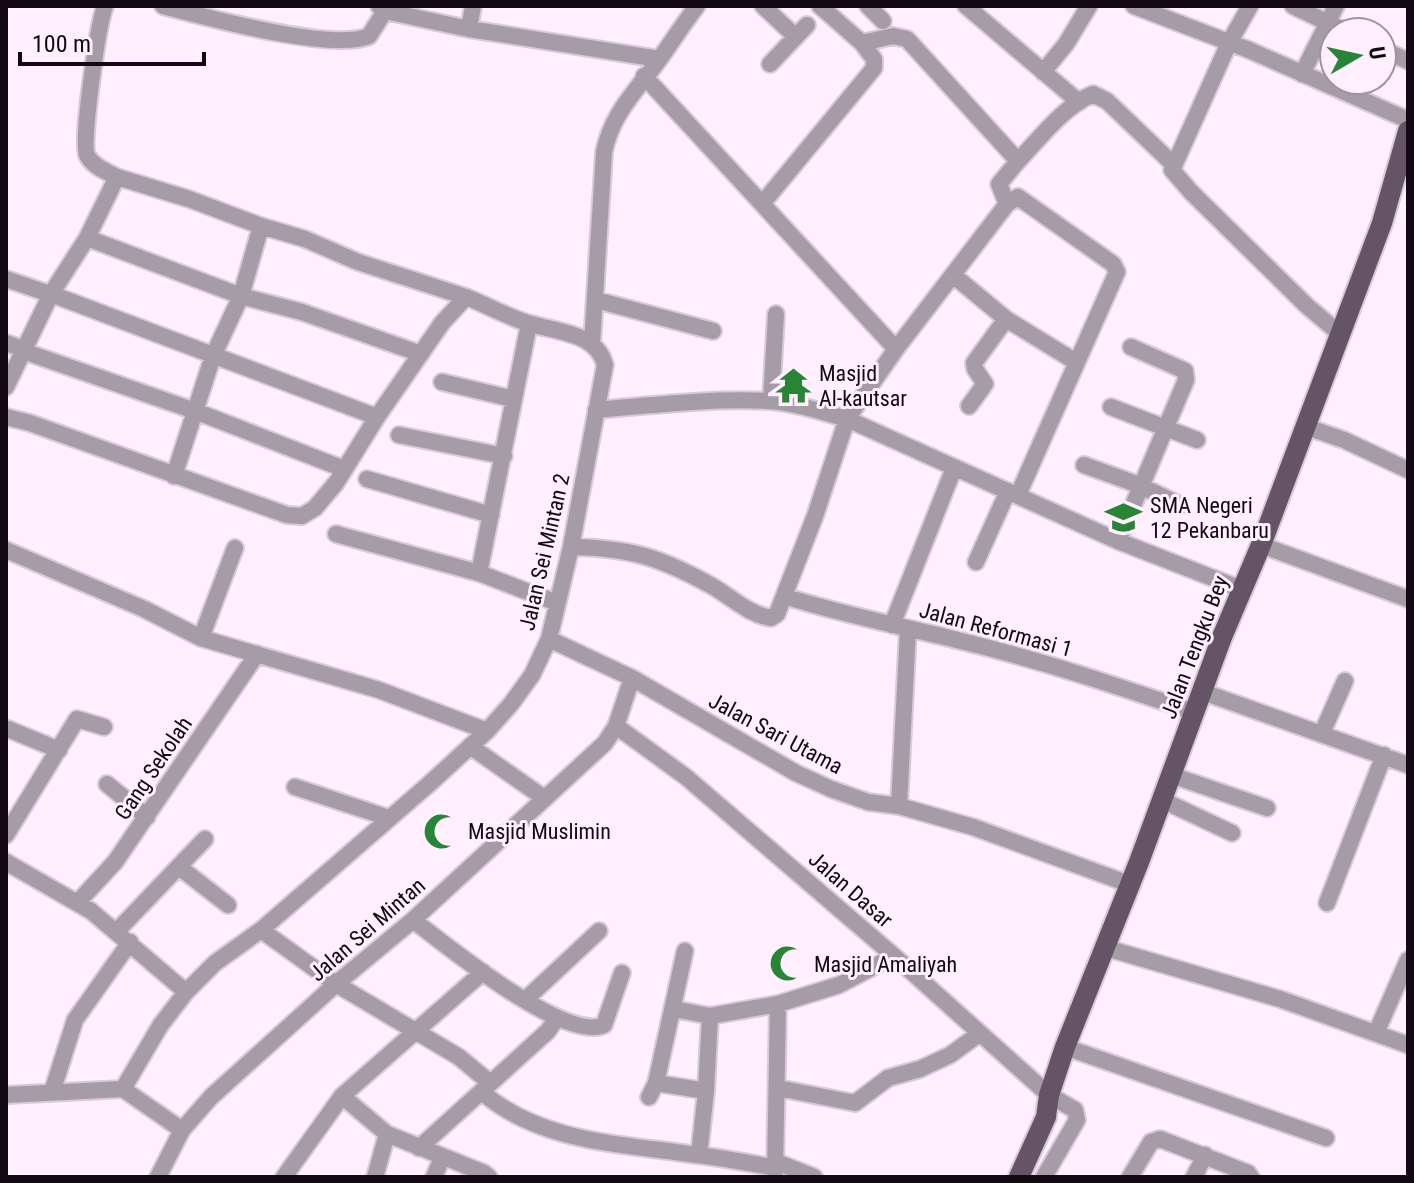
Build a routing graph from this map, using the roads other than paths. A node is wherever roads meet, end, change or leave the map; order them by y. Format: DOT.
graph roads {
  1 [pos="105,6"];
  2 [pos="163,6"];
  3 [pos="473,6"];
  4 [pos="697,6"];
  5 [pos="763,6"];
  6 [pos="820,6"];
  7 [pos="868,6"];
  8 [pos="966,6"];
  9 [pos="1089,6"];
  10 [pos="1134,6"];
  11 [pos="1250,6"];
  12 [pos="1293,6"];
  13 [pos="382,8"];
  14 [pos="1318,18"];
  15 [pos="883,21"];
  16 [pos="469,29"];
  17 [pos="862,43"];
  18 [pos="1229,43"];
  19 [pos="1318,44"];
  20 [pos="659,59"];
  21 [pos="770,64"];
  22 [pos="1043,72"];
  23 [pos="1302,74"];
  24 [pos="644,76"];
  25 [pos="1079,102"];
  26 [pos="1408,120"];
  27 [pos="1408,131"];
  28 [pos="1018,161"];
  29 [pos="1174,165"];
  30 [pos="117,177"];
  31 [pos="762,204"];
  32 [pos="1007,204"];
  33 [pos="261,226"];
  34 [pos="87,238"];
  35 [pos="953,275"];
  36 [pos="6,279"];
  37 [pos="48,293"];
  38 [pos="241,296"];
  39 [pos="466,297"];
  40 [pos="596,300"];
  41 [pos="776,314"];
  42 [pos="1006,319"];
  43 [pos="529,324"];
  44 [pos="713,331"];
  45 [pos="1339,333"];
  46 [pos="592,344"];
  47 [pos="15,347"];
  48 [pos="1131,347"];
  49 [pos="896,349"];
  50 [pos="421,354"];
  51 [pos="213,356"];
  52 [pos="1076,362"];
  53 [pos="442,382"];
  54 [pos="6,387"];
  55 [pos="513,399"];
  56 [pos="771,401"];
  57 [pos="969,406"];
  58 [pos="1111,407"];
  59 [pos="596,410"];
  60 [pos="195,411"];
  61 [pos="6,417"];
  62 [pos="377,417"];
  63 [pos="847,419"];
  64 [pos="1304,426"];
  65 [pos="1165,428"];
  66 [pos="399,435"];
  67 [pos="1197,440"];
  68 [pos="504,456"];
  69 [pos="1084,465"];
  70 [pos="954,468"];
  71 [pos="344,469"];
  72 [pos="1408,470"];
  73 [pos="174,476"];
  74 [pos="367,479"];
  75 [pos="1139,485"];
  76 [pos="1013,493"];
  77 [pos="1180,505"];
  78 [pos="491,515"];
  79 [pos="336,534"];
  80 [pos="1118,541"];
  81 [pos="1261,545"];
  82 [pos="571,547"];
  83 [pos="235,548"];
  84 [pos="6,550"];
  85 [pos="976,562"];
  86 [pos="479,573"];
  87 [pos="1241,589"];
  88 [pos="784,596"];
  89 [pos="1408,599"];
  90 [pos="557,603"];
  91 [pos="900,627"];
  92 [pos="201,638"];
  93 [pos="549,639"];
  94 [pos="257,654"];
  95 [pos="632,678"];
  96 [pos="1345,681"];
  97 [pos="1203,692"];
  98 [pos="1194,712"];
  99 [pos="616,726"];
  100 [pos="104,727"];
  101 [pos="8,729"];
  102 [pos="487,731"];
  103 [pos="1322,733"];
  104 [pos="470,746"];
  105 [pos="59,750"];
  106 [pos="1384,755"];
  107 [pos="1408,765"];
  108 [pos="1171,775"];
  109 [pos="107,784"];
  110 [pos="295,787"];
  111 [pos="544,798"];
  112 [pos="1162,800"];
  113 [pos="899,806"];
  114 [pos="1267,808"];
  115 [pos="147,817"];
  116 [pos="389,818"];
  117 [pos="1232,833"];
  118 [pos="6,835"];
  119 [pos="205,839"];
  120 [pos="6,862"];
  121 [pos="179,867"];
  122 [pos="1129,884"];
  123 [pos="78,902"];
  124 [pos="1327,903"];
  125 [pos="228,905"];
  126 [pos="413,920"];
  127 [pos="261,930"];
  128 [pos="599,931"];
  129 [pos="124,936"];
  130 [pos="1103,947"];
  131 [pos="685,951"];
  132 [pos="894,956"];
  133 [pos="1408,960"];
  134 [pos="483,972"];
  135 [pos="622,973"];
  136 [pos="336,984"];
  137 [pos="186,992"];
  138 [pos="525,1000"];
  139 [pos="778,1004"];
  140 [pos="674,1009"];
  141 [pos="710,1016"];
  142 [pos="556,1019"];
  143 [pos="418,1031"];
  144 [pos="1376,1033"];
  145 [pos="979,1034"];
  146 [pos="1408,1045"];
  147 [pos="1065,1047"];
  148 [pos="486,1087"];
  149 [pos="778,1088"];
  150 [pos="123,1089"];
  151 [pos="706,1091"];
  152 [pos="52,1092"];
  153 [pos="6,1095"];
  154 [pos="1049,1095"];
  155 [pos="342,1096"];
  156 [pos="182,1130"];
  157 [pos="387,1134"];
  158 [pos="1326,1138"];
  159 [pos="419,1148"];
  160 [pos="699,1155"];
  161 [pos="1205,1155"];
  162 [pos="442,1158"];
  163 [pos="775,1172"];
  164 [pos="158,1177"];
  165 [pos="284,1177"];
  166 [pos="375,1177"];
  167 [pos="434,1177"];
  168 [pos="489,1177"];
  169 [pos="814,1177"];
  170 [pos="1019,1177"];
  171 [pos="1044,1177"];
  172 [pos="1130,1177"];
  173 [pos="1194,1177"];
  174 [pos="1251,1177"];
  1 -- 30 [label="street"];
  2 -- 13 [label="street"];
  3 -- 16 [label="street"];
  4 -- 20 [label="street, Jalan Sei Mintan 2"];
  5 -- 21 [label="street"];
  6 -- 17 [label="street"];
  7 -- 15 [label="street"];
  8 -- 22 [label="street"];
  9 -- 22 [label="street"];
  10 -- 18 [label="street"];
  11 -- 18 [label="street"];
  12 -- 14 [label="street"];
  13 -- 16 [label="street"];
  16 -- 20 [label="street"];
  17 -- 28 [label="street"];
  17 -- 31 [label="street"];
  18 -- 23 [label="street"];
  18 -- 29 [label="street"];
  19 -- 23 [label="street"];
  20 -- 24 [label="street, Jalan Sei Mintan 2"];
  22 -- 25 [label="street"];
  23 -- 26 [label="street"];
  24 -- 31 [label="street"];
  24 -- 40 [label="street, Jalan Sei Mintan 2"];
  25 -- 28 [label="street"];
  25 -- 29 [label="street"];
  27 -- 45 [label="main road, Jalan Tengku Bey"];
  28 -- 32 [label="street"];
  29 -- 45 [label="street"];
  30 -- 33 [label="street"];
  30 -- 34 [label="street"];
  31 -- 49 [label="street"];
  32 -- 35 [label="street"];
  32 -- 52 [label="street"];
  33 -- 38 [label="street"];
  33 -- 39 [label="street"];
  34 -- 37 [label="street"];
  34 -- 38 [label="street"];
  35 -- 42 [label="street"];
  35 -- 49 [label="street"];
  36 -- 37 [label="street"];
  37 -- 47 [label="street"];
  37 -- 51 [label="street"];
  38 -- 50 [label="street"];
  38 -- 51 [label="street"];
  39 -- 43 [label="street"];
  39 -- 50 [label="street"];
  40 -- 44 [label="street"];
  40 -- 46 [label="street, Jalan Sei Mintan 2"];
  41 -- 56 [label="street"];
  42 -- 52 [label="street"];
  42 -- 57 [label="street"];
  43 -- 46 [label="street"];
  43 -- 55 [label="street"];
  45 -- 64 [label="main road, Jalan Tengku Bey"];
  46 -- 59 [label="street, Jalan Sei Mintan 2"];
  47 -- 54 [label="street"];
  47 -- 60 [label="street"];
  48 -- 65 [label="street"];
  49 -- 63 [label="street"];
  50 -- 62 [label="street"];
  51 -- 60 [label="street"];
  51 -- 62 [label="street"];
  52 -- 76 [label="street"];
  53 -- 55 [label="street"];
  55 -- 68 [label="street"];
  56 -- 59 [label="street"];
  56 -- 63 [label="street"];
  58 -- 65 [label="street"];
  59 -- 82 [label="street, Jalan Sei Mintan 2"];
  60 -- 71 [label="street"];
  60 -- 73 [label="street"];
  61 -- 73 [label="street"];
  62 -- 71 [label="street"];
  63 -- 70 [label="street"];
  63 -- 88 [label="street"];
  64 -- 72 [label="street"];
  64 -- 81 [label="main road, Jalan Tengku Bey"];
  65 -- 67 [label="street"];
  65 -- 75 [label="street"];
  66 -- 68 [label="street"];
  68 -- 78 [label="street"];
  69 -- 75 [label="street"];
  70 -- 76 [label="street"];
  70 -- 91 [label="street"];
  71 -- 73 [label="street"];
  74 -- 78 [label="street"];
  75 -- 77 [label="street"];
  75 -- 80 [label="street"];
  76 -- 80 [label="street"];
  76 -- 85 [label="street"];
  78 -- 86 [label="street"];
  79 -- 86 [label="street"];
  80 -- 87 [label="street"];
  81 -- 87 [label="main road, Jalan Tengku Bey"];
  81 -- 89 [label="street"];
  82 -- 88 [label="street"];
  82 -- 90 [label="street, Jalan Sei Mintan 2"];
  83 -- 92 [label="street"];
  84 -- 92 [label="street"];
  86 -- 90 [label="street"];
  87 -- 97 [label="main road, Jalan Tengku Bey"];
  88 -- 91 [label="street, Jalan Reformasi 1"];
  90 -- 93 [label="street, Jalan Sei Mintan 2"];
  91 -- 98 [label="street, Jalan Reformasi 1"];
  91 -- 113 [label="street"];
  92 -- 94 [label="street"];
  93 -- 95 [label="street, Jalan Sari Utama"];
  93 -- 102 [label="street, Jalan Sei Mintan 2"];
  94 -- 102 [label="street"];
  94 -- 115 [label="street, Gang Sekolah"];
  95 -- 99 [label="street, Jalan Sei Mintan"];
  95 -- 113 [label="street, Jalan Sari Utama"];
  96 -- 103 [label="street"];
  97 -- 98 [label="main road, Jalan Tengku Bey"];
  97 -- 103 [label="street"];
  98 -- 108 [label="main road, Jalan Tengku Bey"];
  99 -- 111 [label="street, Jalan Sei Mintan"];
  99 -- 132 [label="street, Jalan Dasar"];
  100 -- 105 [label="street"];
  101 -- 105 [label="street"];
  102 -- 104 [label="street, Jalan Sei Mintan 2"];
  103 -- 106 [label="street"];
  104 -- 111 [label="street"];
  104 -- 116 [label="street, Jalan Sei Mintan 2"];
  105 -- 118 [label="street"];
  106 -- 107 [label="street"];
  106 -- 124 [label="street"];
  108 -- 112 [label="main road, Jalan Tengku Bey"];
  108 -- 114 [label="street"];
  109 -- 115 [label="street"];
  110 -- 116 [label="street"];
  111 -- 126 [label="street, Jalan Sei Mintan"];
  112 -- 117 [label="street"];
  112 -- 122 [label="main road, Jalan Tengku Bey"];
  113 -- 122 [label="street, Jalan Sari Utama"];
  115 -- 123 [label="street, Gang Sekolah"];
  116 -- 127 [label="street, Jalan Sei Mintan 2"];
  119 -- 121 [label="street"];
  120 -- 123 [label="street"];
  121 -- 125 [label="street"];
  121 -- 129 [label="street"];
  122 -- 130 [label="main road, Jalan Tengku Bey"];
  123 -- 129 [label="street"];
  126 -- 134 [label="street"];
  126 -- 136 [label="street, Jalan Sei Mintan"];
  127 -- 136 [label="street"];
  127 -- 137 [label="street, Jalan Sei Mintan 2"];
  128 -- 138 [label="street"];
  129 -- 137 [label="street"];
  129 -- 152 [label="street"];
  130 -- 144 [label="street"];
  130 -- 147 [label="main road, Jalan Tengku Bey"];
  131 -- 140 [label="street"];
  132 -- 139 [label="street"];
  132 -- 145 [label="street, Jalan Dasar"];
  133 -- 144 [label="street"];
  134 -- 138 [label="street"];
  134 -- 143 [label="street"];
  135 -- 142 [label="street"];
  136 -- 143 [label="street"];
  136 -- 156 [label="street, Jalan Sei Mintan"];
  137 -- 150 [label="street, Jalan Sei Mintan 2"];
  138 -- 142 [label="street"];
  139 -- 141 [label="street"];
  139 -- 149 [label="street"];
  140 -- 141 [label="street"];
  140 -- 151 [label="street"];
  141 -- 151 [label="street"];
  142 -- 148 [label="street"];
  143 -- 148 [label="street"];
  143 -- 155 [label="street"];
  144 -- 146 [label="street"];
  145 -- 149 [label="street"];
  145 -- 154 [label="street, Jalan Dasar"];
  147 -- 154 [label="main road, Jalan Tengku Bey"];
  147 -- 158 [label="street"];
  148 -- 159 [label="street"];
  148 -- 160 [label="street"];
  149 -- 163 [label="street"];
  150 -- 152 [label="street"];
  150 -- 156 [label="street"];
  151 -- 160 [label="street"];
  152 -- 153 [label="street"];
  154 -- 170 [label="main road, Jalan Tengku Bey"];
  154 -- 171 [label="street, Jalan Dasar"];
  155 -- 157 [label="street"];
  155 -- 165 [label="street"];
  156 -- 164 [label="street, Jalan Sei Mintan"];
  157 -- 159 [label="street"];
  157 -- 166 [label="street"];
  159 -- 162 [label="street"];
  160 -- 163 [label="street"];
  161 -- 172 [label="street"];
  161 -- 173 [label="street"];
  161 -- 174 [label="street"];
  162 -- 167 [label="street"];
  162 -- 168 [label="street"];
  163 -- 169 [label="street"];
}
